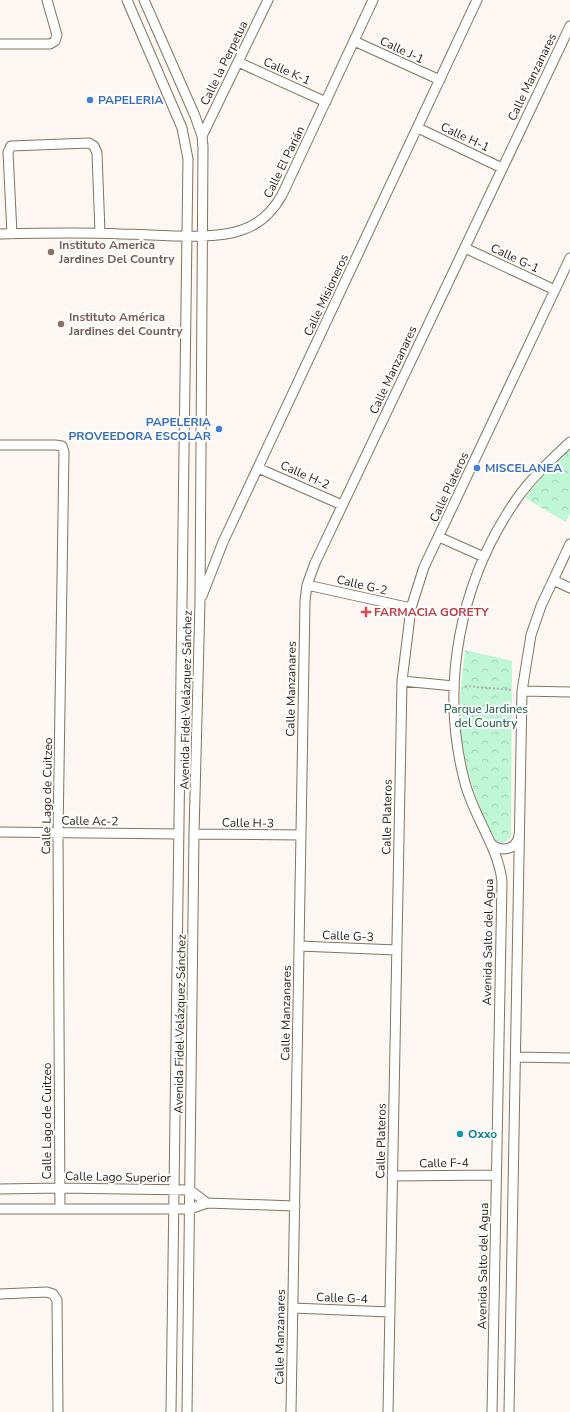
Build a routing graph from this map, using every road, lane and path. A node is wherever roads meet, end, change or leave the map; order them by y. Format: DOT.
graph roads {
  1 [pos="46,0"];
  2 [pos="127,0"];
  3 [pos="144,0"];
  4 [pos="268,0"];
  5 [pos="373,0"];
  6 [pos="477,0"];
  7 [pos="570,26"];
  8 [pos="354,41"];
  9 [pos="0,44"];
  10 [pos="238,62"];
  11 [pos="440,80"];
  12 [pos="326,102"];
  13 [pos="418,128"];
  14 [pos="202,136"];
  15 [pos="502,168"];
  16 [pos="100,233"];
  17 [pos="0,234"];
  18 [pos="12,234"];
  19 [pos="187,235"];
  20 [pos="203,235"];
  21 [pos="464,248"];
  22 [pos="570,258"];
  23 [pos="555,290"];
  24 [pos="570,442"];
  25 [pos="0,444"];
  26 [pos="258,468"];
  27 [pos="342,505"];
  28 [pos="439,537"];
  29 [pos="570,544"];
  30 [pos="484,557"];
  31 [pos="553,580"];
  32 [pos="307,585"];
  33 [pos="570,588"];
  34 [pos="200,601"];
  35 [pos="411,608"];
  36 [pos="402,681"];
  37 [pos="454,686"];
  38 [pos="522,691"];
  39 [pos="570,692"];
  40 [pos="180,768"];
  41 [pos="196,768"];
  42 [pos="520,830"];
  43 [pos="0,832"];
  44 [pos="58,833"];
  45 [pos="179,834"];
  46 [pos="194,834"];
  47 [pos="301,835"];
  48 [pos="490,843"];
  49 [pos="299,946"];
  50 [pos="397,950"];
  51 [pos="500,1006"];
  52 [pos="517,1006"];
  53 [pos="516,1057"];
  54 [pos="570,1058"];
  55 [pos="174,1119"];
  56 [pos="191,1119"];
  57 [pos="496,1175"];
  58 [pos="392,1176"];
  59 [pos="60,1188"];
  60 [pos="0,1189"];
  61 [pos="173,1190"];
  62 [pos="190,1190"];
  63 [pos="207,1203"];
  64 [pos="295,1206"];
  65 [pos="0,1209"];
  66 [pos="60,1209"];
  67 [pos="173,1209"];
  68 [pos="190,1209"];
  69 [pos="0,1294"];
  70 [pos="293,1308"];
  71 [pos="390,1312"];
  72 [pos="494,1318"];
  73 [pos="511,1318"];
  74 [pos="171,1346"];
  75 [pos="188,1346"];
  76 [pos="58,1412"];
  77 [pos="171,1412"];
  78 [pos="187,1412"];
  79 [pos="291,1412"];
  80 [pos="388,1412"];
  81 [pos="492,1412"];
  82 [pos="509,1412"];
  1 -- 9 [label="street"];
  2 -- 19 [label="street, Avenida Fidel Velázquez Sánchez"];
  3 -- 14 [label="street, Avenida Fidel Velázquez Sánchez"];
  4 -- 10 [label="street, Calle la Perpetua"];
  5 -- 8 [label="street, Calle El Parián"];
  6 -- 11 [label="street, Calle Misioneros"];
  7 -- 15 [label="street, Calle Manzanares"];
  8 -- 11 [label="street, Calle J-1"];
  8 -- 12 [label="street, Calle El Parián"];
  10 -- 12 [label="street, Calle K-1"];
  10 -- 14 [label="street, Calle la Perpetua"];
  11 -- 13 [label="street, Calle Misioneros"];
  12 -- 20 [label="street, Calle El Parián"];
  13 -- 15 [label="street, Calle H-1"];
  13 -- 26 [label="street, Calle Misioneros"];
  14 -- 20 [label="street, Avenida Fidel Velázquez Sánchez"];
  15 -- 21 [label="street, Calle Manzanares"];
  16 -- 18 [label="street, Calle El Parián"];
  16 -- 18 [label="street"];
  16 -- 19 [label="street, Calle El Parián"];
  17 -- 18 [label="street, Calle El Parián"];
  19 -- 20 [label="street, Calle El Parián"];
  19 -- 40 [label="street, Avenida Fidel Velázquez Sánchez"];
  20 -- 34 [label="street, Avenida Fidel Velázquez Sánchez"];
  21 -- 23 [label="street, Calle G-1"];
  21 -- 27 [label="street, Calle Manzanares"];
  22 -- 23 [label="street, Calle Plateros"];
  23 -- 28 [label="street, Calle Plateros"];
  24 -- 30 [label="street, Avenida Salto del Agua"];
  25 -- 44 [label="street, Calle Lago de Cuitzeo"];
  26 -- 27 [label="street, Calle H-2"];
  26 -- 34 [label="street, Calle Misioneros"];
  27 -- 32 [label="street, Calle Manzanares"];
  28 -- 30 [label="street"];
  28 -- 35 [label="street, Calle Plateros"];
  29 -- 31 [label="street"];
  30 -- 37 [label="street, Avenida Salto del Agua"];
  31 -- 33 [label="street"];
  31 -- 38 [label="street"];
  32 -- 35 [label="street, Calle G-2"];
  32 -- 47 [label="street, Calle Manzanares"];
  34 -- 41 [label="street, Avenida Fidel Velázquez Sánchez"];
  35 -- 36 [label="street, Calle Plateros"];
  36 -- 37 [label="street"];
  36 -- 50 [label="street, Calle Plateros"];
  37 -- 38 [label="path"];
  37 -- 48 [label="street, Avenida Salto del Agua"];
  38 -- 39 [label="street"];
  38 -- 42 [label="street"];
  40 -- 41 [label="street"];
  40 -- 45 [label="street, Avenida Fidel Velázquez Sánchez"];
  41 -- 46 [label="street, Avenida Fidel Velázquez Sánchez"];
  42 -- 48 [label="street"];
  42 -- 52 [label="street"];
  43 -- 44 [label="street, Calle Ac-2"];
  44 -- 45 [label="street, Calle Ac-2"];
  44 -- 59 [label="street, Calle Lago de Cuitzeo"];
  45 -- 55 [label="street, Avenida Fidel Velázquez Sánchez"];
  46 -- 47 [label="street, Calle H-3"];
  46 -- 56 [label="street, Avenida Fidel Velázquez Sánchez"];
  47 -- 49 [label="street, Calle Manzanares"];
  48 -- 51 [label="street, Avenida Salto del Agua"];
  49 -- 50 [label="street, Calle G-3"];
  49 -- 64 [label="street, Calle Manzanares"];
  50 -- 58 [label="street, Calle Plateros"];
  51 -- 52 [label="street"];
  51 -- 57 [label="street, Avenida Salto del Agua"];
  52 -- 53 [label="street"];
  53 -- 54 [label="street"];
  53 -- 73 [label="street"];
  55 -- 56 [label="street"];
  55 -- 61 [label="street, Avenida Fidel Velázquez Sánchez"];
  56 -- 62 [label="street, Avenida Fidel Velázquez Sánchez"];
  57 -- 58 [label="street, Calle F-4"];
  57 -- 72 [label="street, Avenida Salto del Agua"];
  58 -- 71 [label="street, Calle Plateros"];
  59 -- 60 [label="street, Calle Lago Superior"];
  59 -- 61 [label="street, Calle Lago Superior"];
  59 -- 66 [label="street, Calle Lago de Cuitzeo"];
  61 -- 62 [label="street, Calle Lago Superior"];
  61 -- 67 [label="street, Avenida Fidel Velázquez Sánchez"];
  62 -- 63 [label="street"];
  62 -- 68 [label="street, Avenida Fidel Velázquez Sánchez"];
  63 -- 64 [label="street"];
  63 -- 68 [label="street"];
  64 -- 70 [label="street, Calle Manzanares"];
  65 -- 66 [label="street"];
  66 -- 67 [label="street"];
  67 -- 68 [label="street"];
  67 -- 74 [label="street, Avenida Fidel Velázquez Sánchez"];
  68 -- 75 [label="street, Avenida Fidel Velázquez Sánchez"];
  69 -- 76 [label="street"];
  70 -- 71 [label="street, Calle G-4"];
  70 -- 79 [label="street, Calle Manzanares"];
  71 -- 80 [label="street, Calle Plateros"];
  72 -- 73 [label="street"];
  72 -- 81 [label="street, Avenida Salto del Agua"];
  73 -- 82 [label="street"];
  74 -- 75 [label="street"];
  74 -- 77 [label="street, Avenida Fidel Velázquez Sánchez"];
  75 -- 78 [label="street, Avenida Fidel Velázquez Sánchez"];
}
